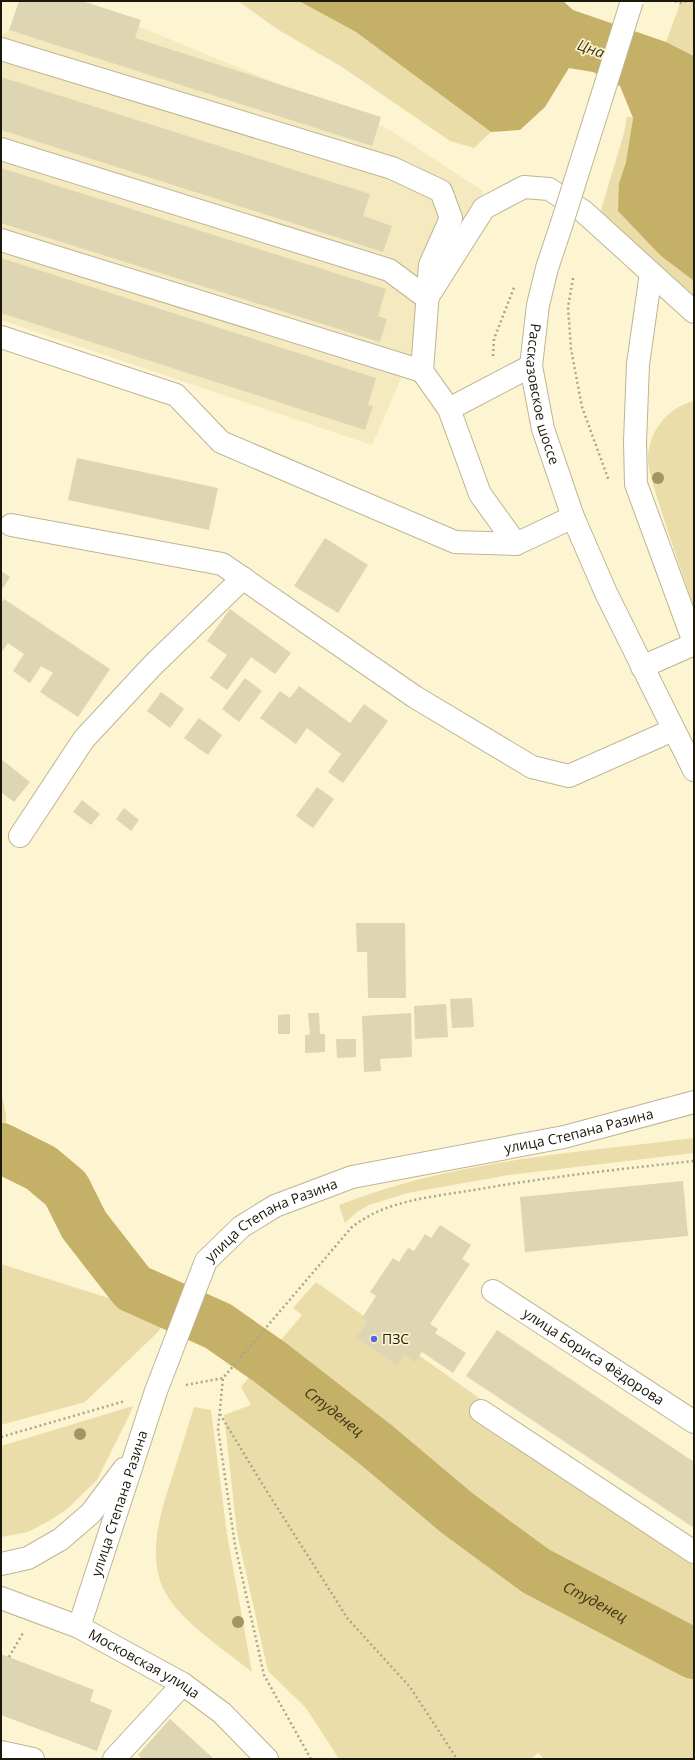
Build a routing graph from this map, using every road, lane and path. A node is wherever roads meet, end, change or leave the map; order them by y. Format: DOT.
graph roads {
  1 [pos="632,1"];
  2 [pos="675,1"];
  3 [pos="687,1"];
  4 [pos="1,49"];
  5 [pos="1,149"];
  6 [pos="1,240"];
  7 [pos="651,273"];
  8 [pos="428,298"];
  9 [pos="694,312"];
  10 [pos="1,337"];
  11 [pos="531,366"];
  12 [pos="422,371"];
  13 [pos="449,409"];
  14 [pos="573,517"];
  15 [pos="11,525"];
  16 [pos="516,544"];
  17 [pos="243,578"];
  18 [pos="694,643"];
  19 [pos="642,667"];
  20 [pos="673,730"];
  21 [pos="694,770"];
  22 [pos="20,836"];
  23 [pos="694,1102"];
  24 [pos="694,1161"];
  25 [pos="493,1291"];
  26 [pos="223,1378"];
  27 [pos="156,1391"];
  28 [pos="480,1411"];
  29 [pos="220,1414"];
  30 [pos="694,1422"];
  31 [pos="1,1437"];
  32 [pos="135,1455"];
  33 [pos="694,1552"];
  34 [pos="1,1564"];
  35 [pos="1,1598"];
  36 [pos="79,1627"];
  37 [pos="23,1632"];
  38 [pos="9,1657"];
  39 [pos="184,1684"];
  40 [pos="1,1752"];
  41 [pos="33,1759"];
  42 [pos="114,1759"];
  43 [pos="267,1759"];
  44 [pos="311,1759"];
  45 [pos="457,1759"];
  1 -- 11 [label="main road, Рассказовское шоссе, bridge"];
  2 -- 3 [label="path"];
  4 -- 8 [label="main road"];
  5 -- 8 [label="main road"];
  6 -- 12 [label="main road"];
  7 -- 8 [label="main road"];
  7 -- 9 [label="main road"];
  7 -- 18 [label="main road"];
  8 -- 12 [label="main road"];
  10 -- 16 [label="main road"];
  11 -- 13 [label="main road"];
  11 -- 14 [label="main road, Рассказовское шоссе"];
  12 -- 13 [label="main road"];
  13 -- 16 [label="main road"];
  14 -- 16 [label="main road"];
  14 -- 19 [label="main road, Рассказовское шоссе"];
  15 -- 17 [label="main road"];
  17 -- 20 [label="main road"];
  17 -- 22 [label="main road"];
  18 -- 19 [label="main road"];
  19 -- 20 [label="main road, Рассказовское шоссе"];
  20 -- 21 [label="main road, Рассказовское шоссе"];
  23 -- 27 [label="main road, улица Степана Разина"];
  24 -- 26 [label="path"];
  25 -- 30 [label="main road, улица Бориса Фёдорова"];
  26 -- 27 [label="path"];
  26 -- 29 [label="path"];
  27 -- 31 [label="path"];
  27 -- 32 [label="main road, улица Степана Разина"];
  28 -- 33 [label="main road"];
  29 -- 44 [label="path"];
  29 -- 45 [label="path"];
  32 -- 34 [label="main road"];
  32 -- 36 [label="main road, улица Степана Разина"];
  35 -- 36 [label="main road, Московская улица"];
  36 -- 39 [label="main road, Московская улица"];
  37 -- 38 [label="path"];
  39 -- 42 [label="main road"];
  39 -- 43 [label="main road, Московская улица"];
  40 -- 41 [label="main road"];
}
